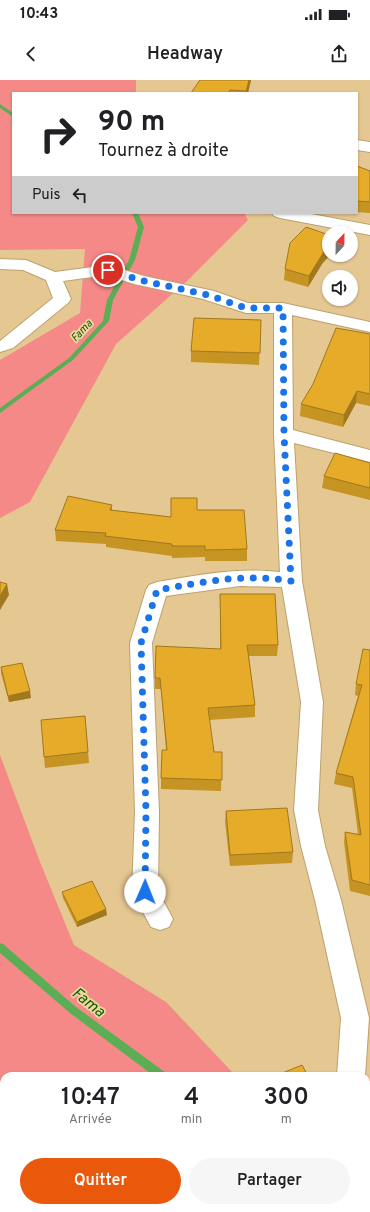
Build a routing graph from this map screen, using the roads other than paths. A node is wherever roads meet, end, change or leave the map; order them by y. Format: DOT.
graph roads {
  1 [pos="358,145"];
  2 [pos="370,147"];
  3 [pos="285,214"];
  4 [pos="370,230"];
  5 [pos="0,264"];
  6 [pos="53,277"];
  7 [pos="283,308"];
  8 [pos="370,327"];
  9 [pos="0,347"];
  10 [pos="284,434"];
  11 [pos="370,456"];
  12 [pos="291,581"];
  13 [pos="160,919"];
  14 [pos="362,1014"];
  15 [pos="352,1072"];
  1 -- 2 [label="street"];
  3 -- 4 [label="street"];
  5 -- 6 [label="street"];
  6 -- 7 [label="street"];
  6 -- 9 [label="street"];
  7 -- 8 [label="street"];
  7 -- 10 [label="street"];
  10 -- 11 [label="street"];
  10 -- 12 [label="street"];
  12 -- 13 [label="street"];
  12 -- 14 [label="street"];
  14 -- 15 [label="street"];
}
